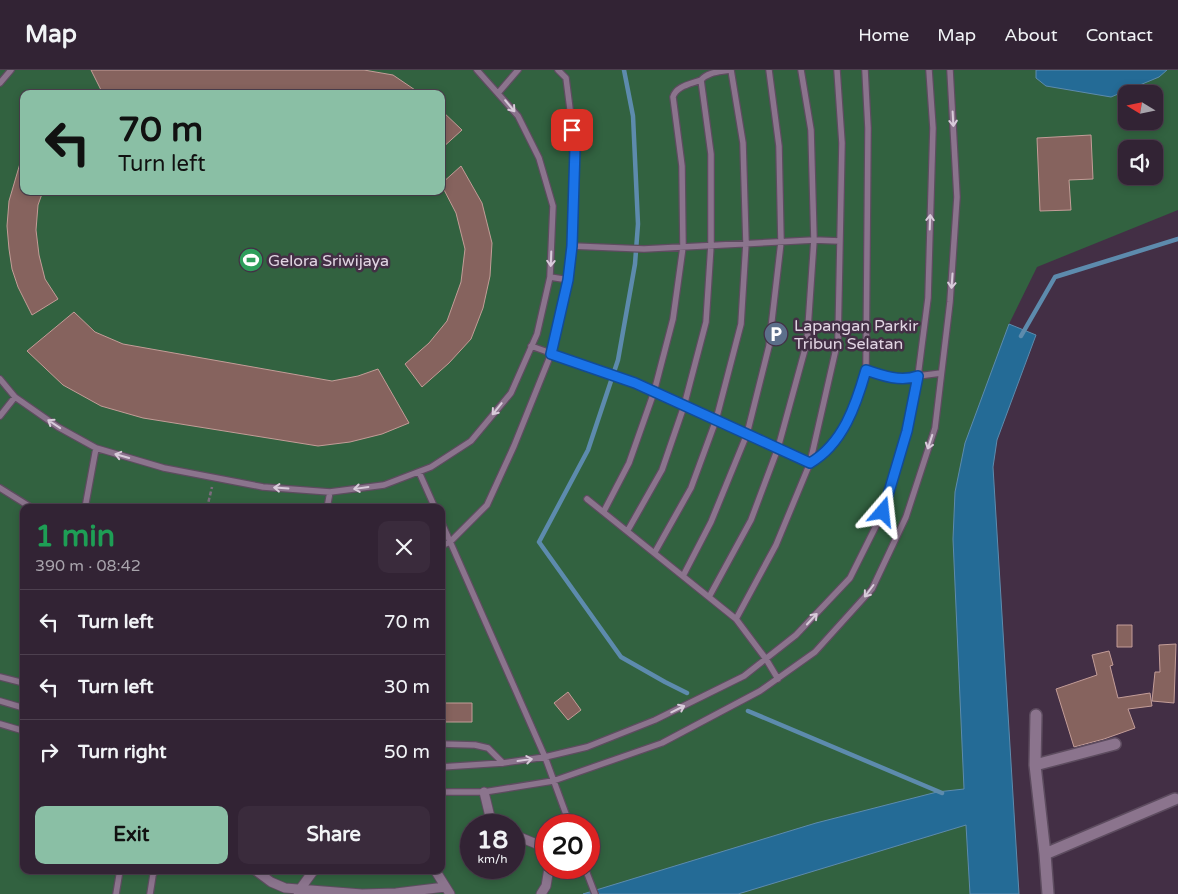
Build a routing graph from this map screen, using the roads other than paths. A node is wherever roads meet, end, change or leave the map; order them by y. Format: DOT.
graph roads {
  1 [pos="11,70"];
  2 [pos="477,70"];
  3 [pos="518,70"];
  4 [pos="558,70"];
  5 [pos="730,70"];
  6 [pos="769,70"];
  7 [pos="801,70"];
  8 [pos="837,70"];
  9 [pos="865,70"];
  10 [pos="929,70"];
  11 [pos="950,70"];
  12 [pos="701,80"];
  13 [pos="0,84"];
  14 [pos="499,92"];
  15 [pos="814,240"];
  16 [pos="840,241"];
  17 [pos="781,242"];
  18 [pos="746,243"];
  19 [pos="711,245"];
  20 [pos="572,246"];
  21 [pos="683,247"];
  22 [pos="550,277"];
  23 [pos="568,280"];
  24 [pos="531,346"];
  25 [pos="551,354"];
  26 [pos="866,370"];
  27 [pos="941,373"];
  28 [pos="918,376"];
  29 [pos="0,379"];
  30 [pos="654,392"];
  31 [pos="15,397"];
  32 [pos="684,406"];
  33 [pos="0,416"];
  34 [pos="716,420"];
  35 [pos="747,434"];
  36 [pos="96,448"];
  37 [pos="778,448"];
  38 [pos="810,463"];
  39 [pos="419,472"];
  40 [pos="0,488"];
  41 [pos="330,492"];
  42 [pos="588,499"];
  43 [pos="26,504"];
  44 [pos="86,504"];
  45 [pos="328,504"];
  46 [pos="433,504"];
  47 [pos="604,511"];
  48 [pos="445,530"];
  49 [pos="628,530"];
  50 [pos="450,542"];
  51 [pos="445,544"];
  52 [pos="654,552"];
  53 [pos="683,576"];
  54 [pos="709,597"];
  55 [pos="736,619"];
  56 [pos="766,659"];
  57 [pos="0,677"];
  58 [pos="778,679"];
  59 [pos="20,682"];
  60 [pos="0,702"];
  61 [pos="20,707"];
  62 [pos="1036,715"];
  63 [pos="0,724"];
  64 [pos="20,730"];
  65 [pos="445,744"];
  66 [pos="1115,744"];
  67 [pos="545,757"];
  68 [pos="503,763"];
  69 [pos="1036,765"];
  70 [pos="445,767"];
  71 [pos="554,780"];
  72 [pos="445,792"];
  73 [pos="484,792"];
  74 [pos="1175,799"];
  75 [pos="489,814"];
  76 [pos="566,814"];
  77 [pos="1045,854"];
  78 [pos="119,874"];
  79 [pos="154,874"];
  80 [pos="260,874"];
  81 [pos="311,874"];
  82 [pos="437,874"];
  83 [pos="547,879"];
  84 [pos="589,879"];
  85 [pos="447,891"];
  86 [pos="593,891"];
  87 [pos="298,892"];
  88 [pos="116,894"];
  89 [pos="150,894"];
  90 [pos="541,894"];
  91 [pos="1048,894"];
  1 -- 13 [label="lane"];
  2 -- 14 [label="lane"];
  3 -- 14 [label="lane"];
  4 -- 20 [label="lane"];
  5 -- 12 [label="lane"];
  5 -- 18 [label="lane"];
  6 -- 17 [label="lane"];
  7 -- 15 [label="lane"];
  8 -- 16 [label="lane"];
  9 -- 26 [label="lane"];
  28 -- 10 [label="lane, one-way"];
  11 -- 27 [label="lane, one-way"];
  12 -- 19 [label="lane"];
  12 -- 21 [label="lane"];
  14 -- 22 [label="lane, one-way"];
  15 -- 16 [label="lane"];
  15 -- 17 [label="lane"];
  15 -- 37 [label="lane"];
  16 -- 38 [label="lane"];
  17 -- 18 [label="lane"];
  17 -- 35 [label="lane"];
  18 -- 19 [label="lane"];
  18 -- 34 [label="lane"];
  19 -- 21 [label="lane"];
  19 -- 32 [label="lane"];
  20 -- 21 [label="lane"];
  20 -- 23 [label="lane"];
  21 -- 30 [label="lane"];
  22 -- 23 [label="lane"];
  22 -- 24 [label="lane"];
  23 -- 25 [label="lane"];
  24 -- 25 [label="lane"];
  24 -- 39 [label="lane, one-way"];
  25 -- 30 [label="lane"];
  25 -- 50 [label="lane"];
  26 -- 28 [label="lane"];
  26 -- 38 [label="lane"];
  27 -- 28 [label="lane"];
  27 -- 58 [label="lane, one-way"];
  56 -- 28 [label="lane, one-way"];
  29 -- 31 [label="lane"];
  30 -- 32 [label="lane"];
  30 -- 47 [label="lane"];
  31 -- 33 [label="lane"];
  36 -- 31 [label="lane, one-way"];
  32 -- 34 [label="lane"];
  32 -- 49 [label="lane"];
  34 -- 35 [label="lane"];
  34 -- 52 [label="lane"];
  35 -- 37 [label="lane"];
  35 -- 53 [label="lane"];
  41 -- 36 [label="lane, one-way"];
  36 -- 44 [label="lane"];
  37 -- 38 [label="lane"];
  37 -- 54 [label="lane"];
  38 -- 55 [label="lane"];
  39 -- 41 [label="lane, one-way"];
  39 -- 46 [label="lane"];
  40 -- 43 [label="lane"];
  41 -- 45 [label="lane"];
  42 -- 47 [label="lane"];
  47 -- 49 [label="lane"];
  48 -- 50 [label="lane"];
  49 -- 52 [label="lane"];
  50 -- 51 [label="lane"];
  50 -- 67 [label="lane"];
  52 -- 53 [label="lane"];
  53 -- 54 [label="lane"];
  54 -- 55 [label="lane"];
  55 -- 56 [label="lane"];
  56 -- 58 [label="lane"];
  67 -- 56 [label="lane, one-way"];
  57 -- 59 [label="lane"];
  58 -- 71 [label="lane"];
  60 -- 61 [label="lane"];
  62 -- 69 [label="street"];
  63 -- 64 [label="lane"];
  65 -- 68 [label="lane"];
  66 -- 69 [label="street"];
  68 -- 67 [label="lane, one-way"];
  67 -- 71 [label="lane"];
  68 -- 70 [label="lane"];
  69 -- 77 [label="street"];
  71 -- 73 [label="lane"];
  71 -- 76 [label="lane"];
  72 -- 73 [label="lane"];
  73 -- 75 [label="street"];
  74 -- 77 [label="street"];
  77 -- 91 [label="street"];
  78 -- 88 [label="lane"];
  79 -- 89 [label="lane"];
  80 -- 87 [label="street"];
  81 -- 87 [label="street"];
  82 -- 85 [label="street"];
  83 -- 90 [label="street"];
  84 -- 86 [label="lane"];
  85 -- 87 [label="street"];
}
